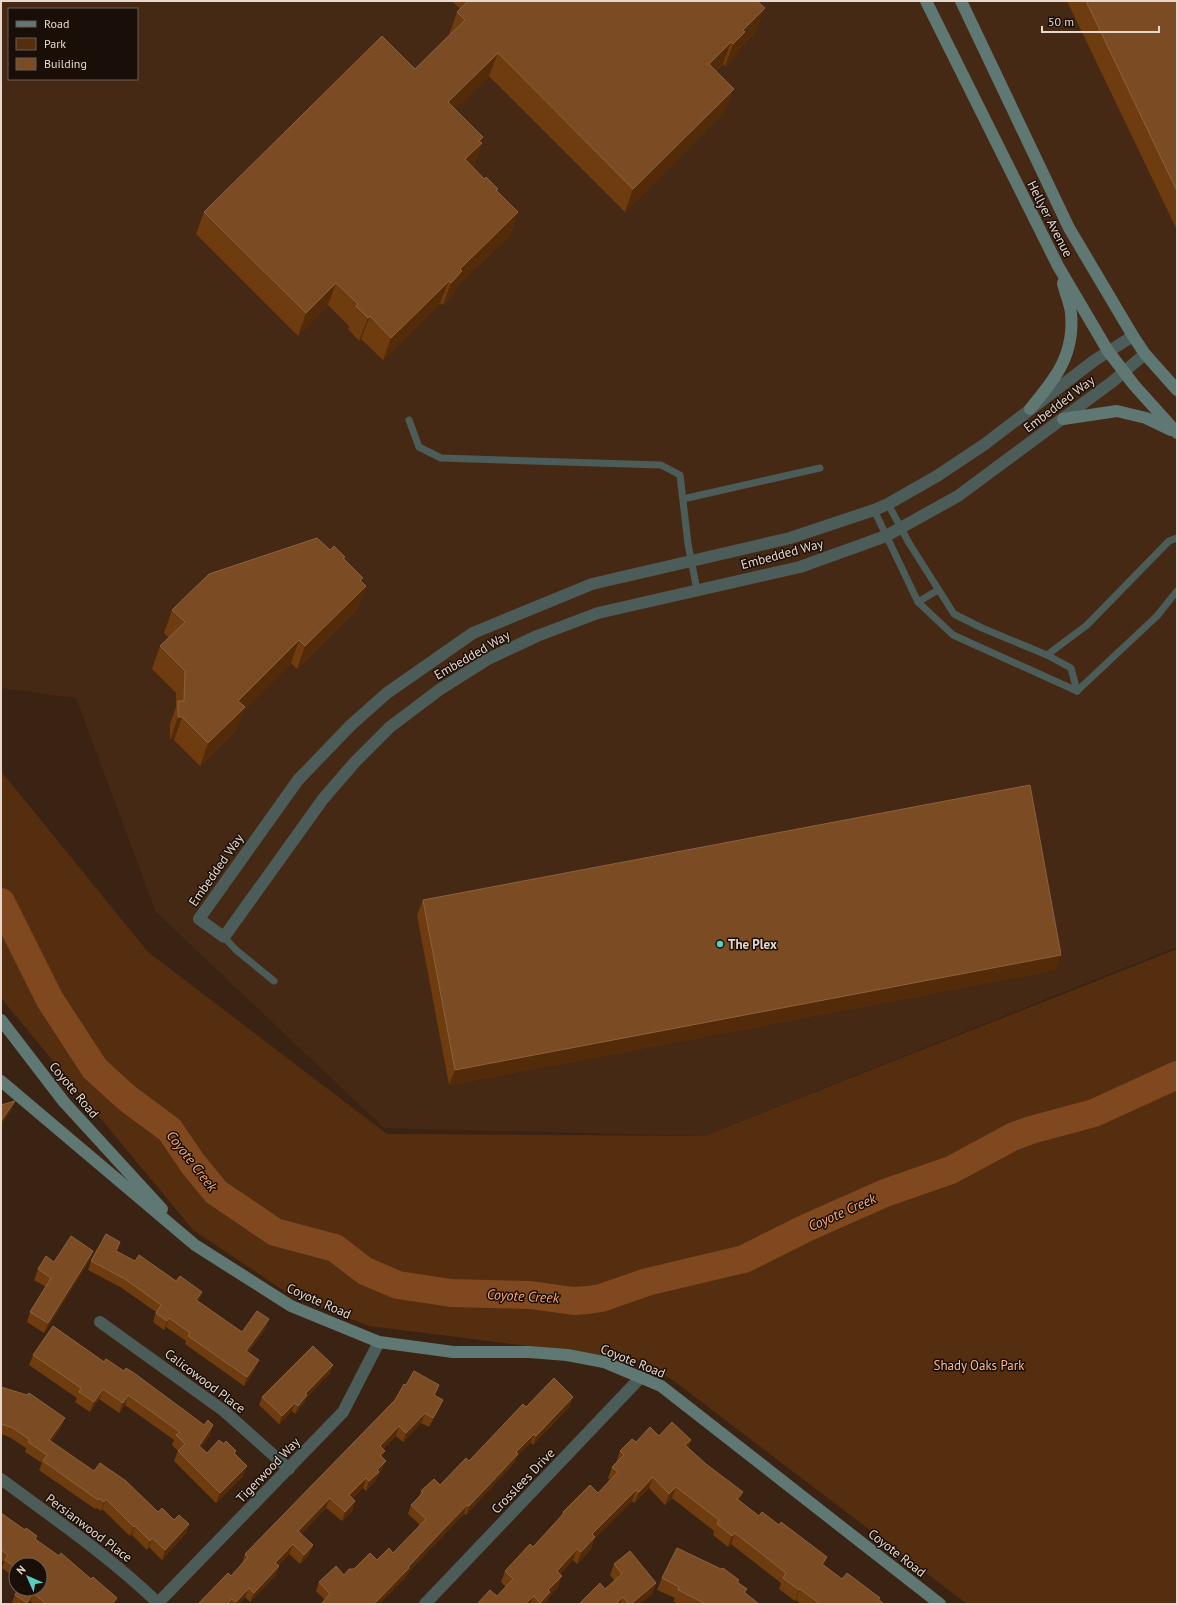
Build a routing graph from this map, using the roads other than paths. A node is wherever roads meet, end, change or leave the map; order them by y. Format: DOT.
graph roads {
  1 [pos="926,1"];
  2 [pos="961,1"];
  3 [pos="1058,266"];
  4 [pos="1133,336"];
  5 [pos="1108,351"];
  6 [pos="1145,354"];
  7 [pos="1124,372"];
  8 [pos="1177,390"];
  9 [pos="1030,409"];
  10 [pos="1063,419"];
  11 [pos="409,420"];
  12 [pos="1177,432"];
  13 [pos="820,468"];
  14 [pos="683,499"];
  15 [pos="888,504"];
  16 [pos="874,510"];
  17 [pos="901,528"];
  18 [pos="886,536"];
  19 [pos="1177,538"];
  20 [pos="691,561"];
  21 [pos="697,590"];
  22 [pos="938,590"];
  23 [pos="1177,591"];
  24 [pos="918,602"];
  25 [pos="1047,655"];
  26 [pos="1077,691"];
  27 [pos="224,937"];
  28 [pos="274,981"];
  29 [pos="1,1020"];
  30 [pos="1,1081"];
  31 [pos="195,1245"];
  32 [pos="100,1322"];
  33 [pos="378,1342"];
  34 [pos="641,1377"];
  35 [pos="289,1469"];
  36 [pos="1,1479"];
  37 [pos="157,1604"];
  38 [pos="425,1604"];
  39 [pos="939,1604"];
  1 -- 3 [label="street, Hellyer Avenue"];
  2 -- 4 [label="street, Hellyer Avenue"];
  3 -- 5 [label="street, Hellyer Avenue"];
  3 -- 9 [label="street"];
  4 -- 5 [label="street, Embedded Way"];
  4 -- 6 [label="street, Hellyer Avenue"];
  5 -- 7 [label="street, Hellyer Avenue"];
  5 -- 9 [label="street, Embedded Way"];
  6 -- 7 [label="street, Embedded Way"];
  6 -- 8 [label="street, Hellyer Avenue"];
  7 -- 10 [label="street, Embedded Way"];
  7 -- 12 [label="street, Hellyer Avenue"];
  9 -- 15 [label="street, Embedded Way"];
  10 -- 12 [label="street"];
  10 -- 17 [label="street, Embedded Way"];
  11 -- 14 [label="lane"];
  13 -- 14 [label="lane"];
  14 -- 20 [label="lane"];
  15 -- 16 [label="street, Embedded Way"];
  15 -- 17 [label="lane"];
  16 -- 18 [label="lane"];
  16 -- 20 [label="street, Embedded Way"];
  17 -- 18 [label="street, Embedded Way"];
  17 -- 22 [label="lane"];
  18 -- 21 [label="street, Embedded Way"];
  18 -- 24 [label="lane"];
  19 -- 25 [label="lane"];
  20 -- 21 [label="lane"];
  20 -- 27 [label="street, Embedded Way"];
  21 -- 27 [label="street, Embedded Way"];
  22 -- 24 [label="lane"];
  22 -- 25 [label="lane"];
  23 -- 26 [label="lane"];
  24 -- 26 [label="lane"];
  25 -- 26 [label="lane"];
  27 -- 28 [label="lane"];
  29 -- 31 [label="street, Coyote Road"];
  30 -- 31 [label="street, Coyote Road"];
  31 -- 33 [label="street, Coyote Road"];
  32 -- 35 [label="street, Calicowood Place"];
  33 -- 34 [label="street, Coyote Road"];
  33 -- 35 [label="street, Tigerwood Way"];
  34 -- 38 [label="street, Crosslees Drive"];
  34 -- 39 [label="street, Coyote Road"];
  35 -- 37 [label="street, Tigerwood Way"];
  36 -- 37 [label="street, Persianwood Place"];
}
